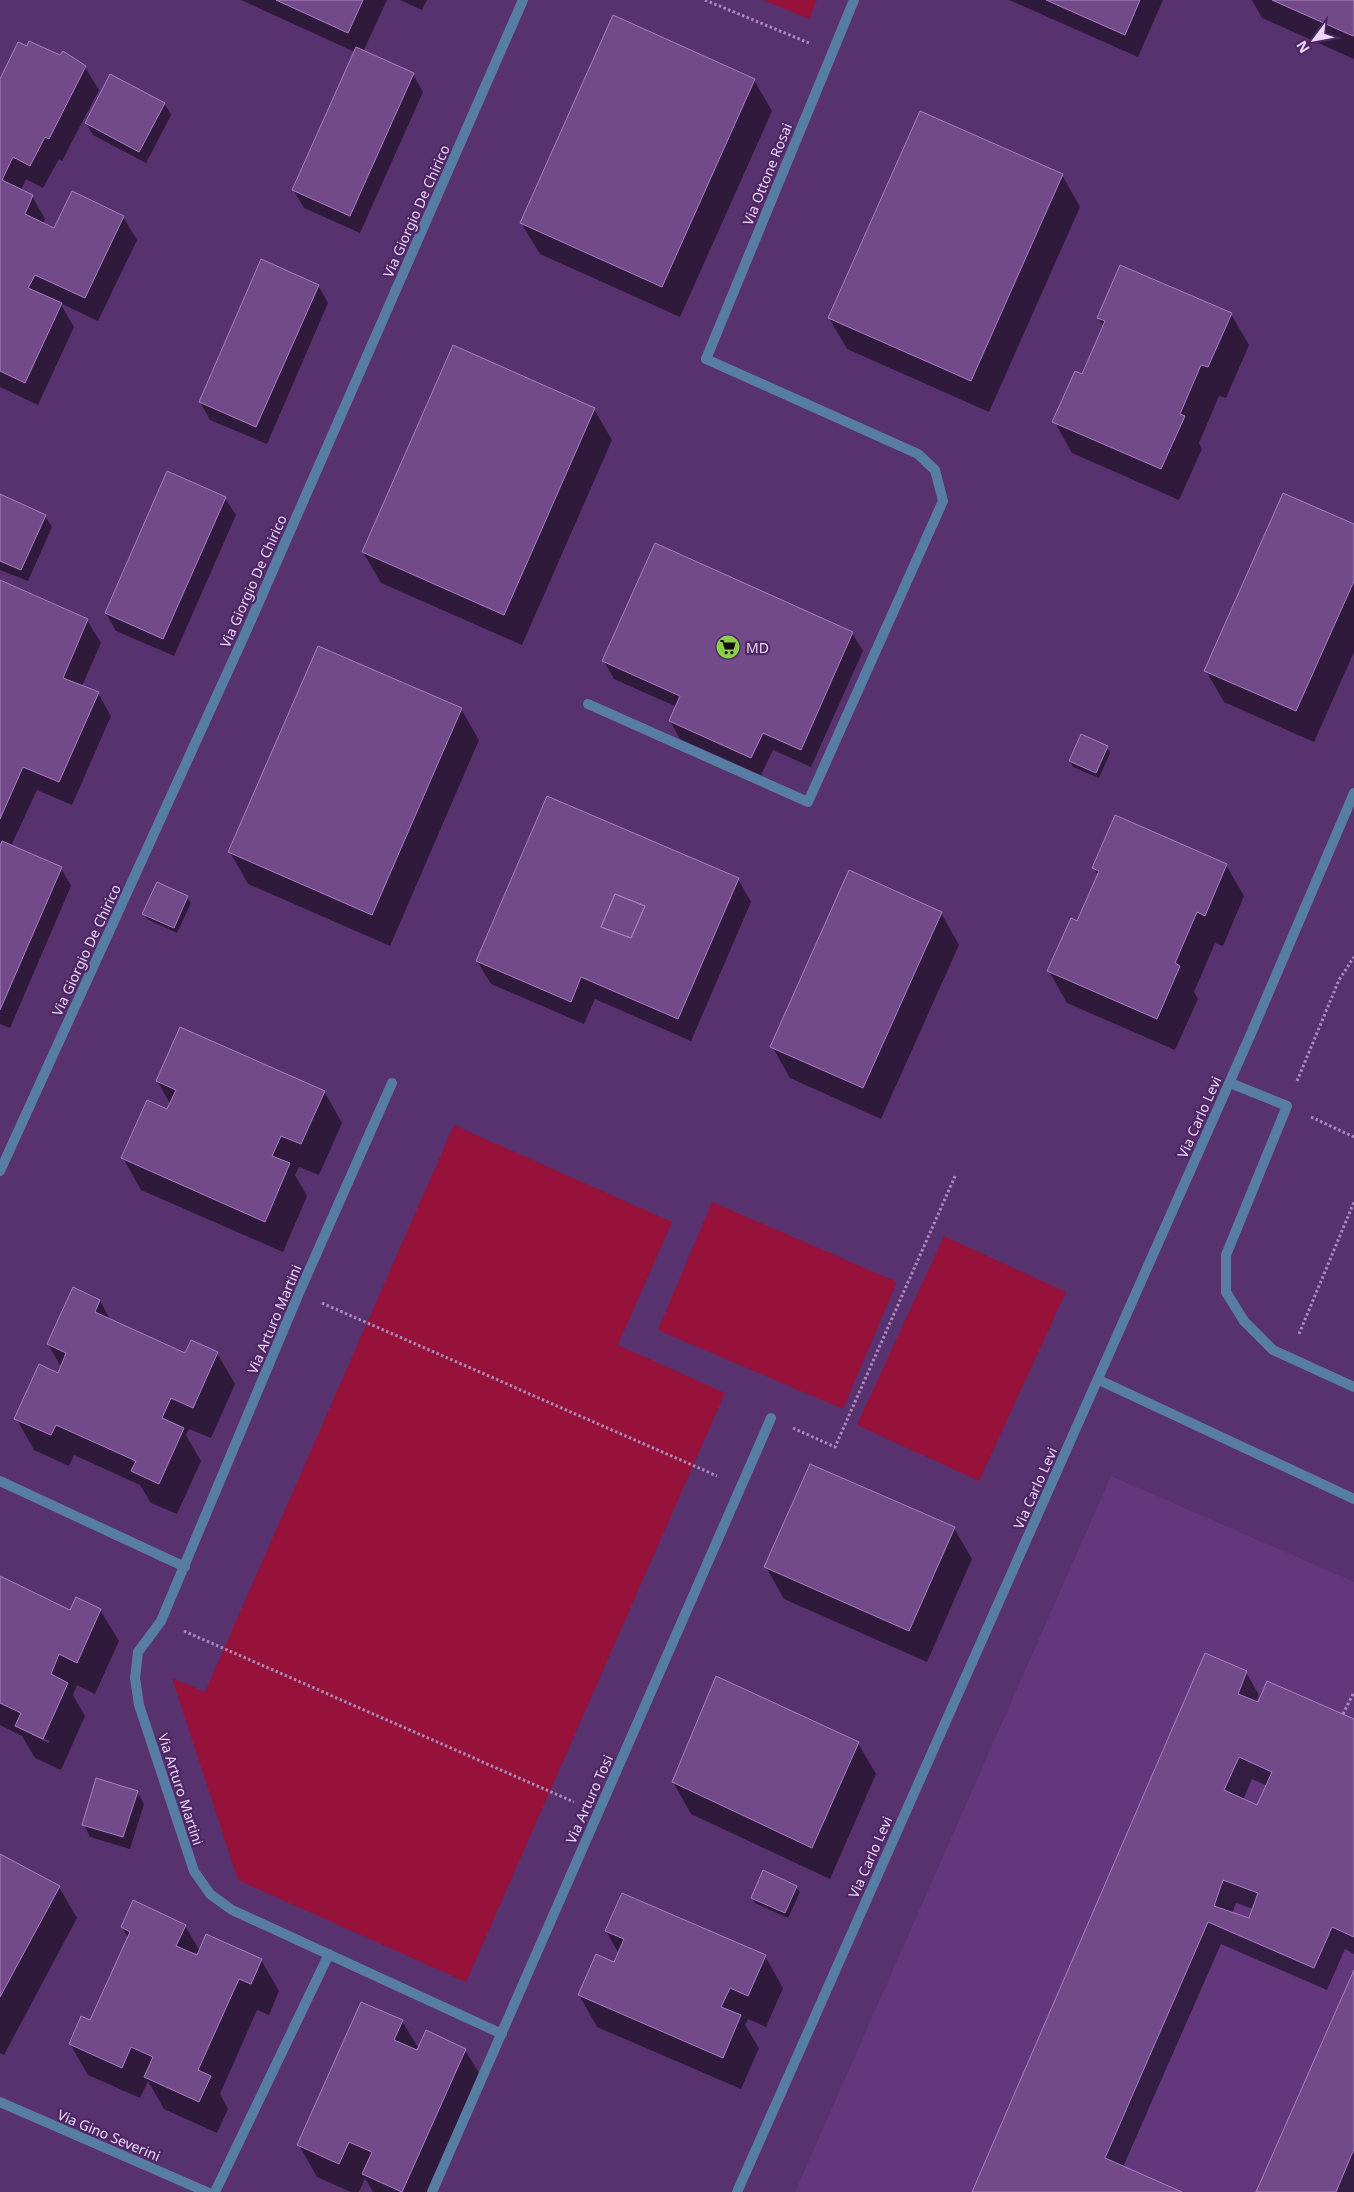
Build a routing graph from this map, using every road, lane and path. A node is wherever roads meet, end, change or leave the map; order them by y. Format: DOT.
graph roads {
  1 [pos="523,0"];
  2 [pos="705,0"];
  3 [pos="854,0"];
  4 [pos="832,53"];
  5 [pos="588,704"];
  6 [pos="1354,793"];
  7 [pos="1354,957"];
  8 [pos="392,1083"];
  9 [pos="1230,1083"];
  10 [pos="1287,1106"];
  11 [pos="1354,1137"];
  12 [pos="0,1171"];
  13 [pos="956,1174"];
  14 [pos="1354,1202"];
  15 [pos="299,1293"];
  16 [pos="1289,1357"];
  17 [pos="1099,1380"];
  18 [pos="1354,1387"];
  19 [pos="771,1418"];
  20 [pos="0,1481"];
  21 [pos="741,1486"];
  22 [pos="1354,1499"];
  23 [pos="185,1567"];
  24 [pos="161,1621"];
  25 [pos="1354,1692"];
  26 [pos="1344,1714"];
  27 [pos="598,1812"];
  28 [pos="329,1954"];
  29 [pos="502,2034"];
  30 [pos="0,2102"];
  31 [pos="207,2192"];
  32 [pos="215,2192"];
  33 [pos="432,2192"];
  34 [pos="738,2192"];
  1 -- 12 [label="street, Via Giorgio De Chirico"];
  2 -- 4 [label="path"];
  3 -- 4 [label="street, Via Ottone Rosai"];
  4 -- 5 [label="street, Via Ottone Rosai"];
  6 -- 9 [label="street, Via Carlo Levi"];
  7 -- 10 [label="path"];
  8 -- 15 [label="street, Via Arturo Martini"];
  9 -- 10 [label="street"];
  9 -- 17 [label="street, Via Carlo Levi"];
  10 -- 11 [label="path"];
  10 -- 16 [label="street"];
  13 -- 19 [label="path"];
  14 -- 16 [label="path"];
  15 -- 21 [label="path"];
  15 -- 23 [label="street, Via Arturo Martini"];
  16 -- 18 [label="street"];
  17 -- 22 [label="street"];
  17 -- 34 [label="street, Via Carlo Levi"];
  19 -- 21 [label="street, Via Arturo Tosi"];
  20 -- 23 [label="street"];
  21 -- 27 [label="street, Via Arturo Tosi"];
  23 -- 24 [label="street, Via Arturo Martini"];
  24 -- 27 [label="path"];
  24 -- 28 [label="street, Via Arturo Martini"];
  25 -- 26 [label="path"];
  27 -- 29 [label="street, Via Arturo Tosi"];
  28 -- 29 [label="street, Via Arturo Martini"];
  28 -- 32 [label="street"];
  29 -- 33 [label="street, Via Arturo Tosi"];
  30 -- 31 [label="street, Via Gino Severini"];
}
